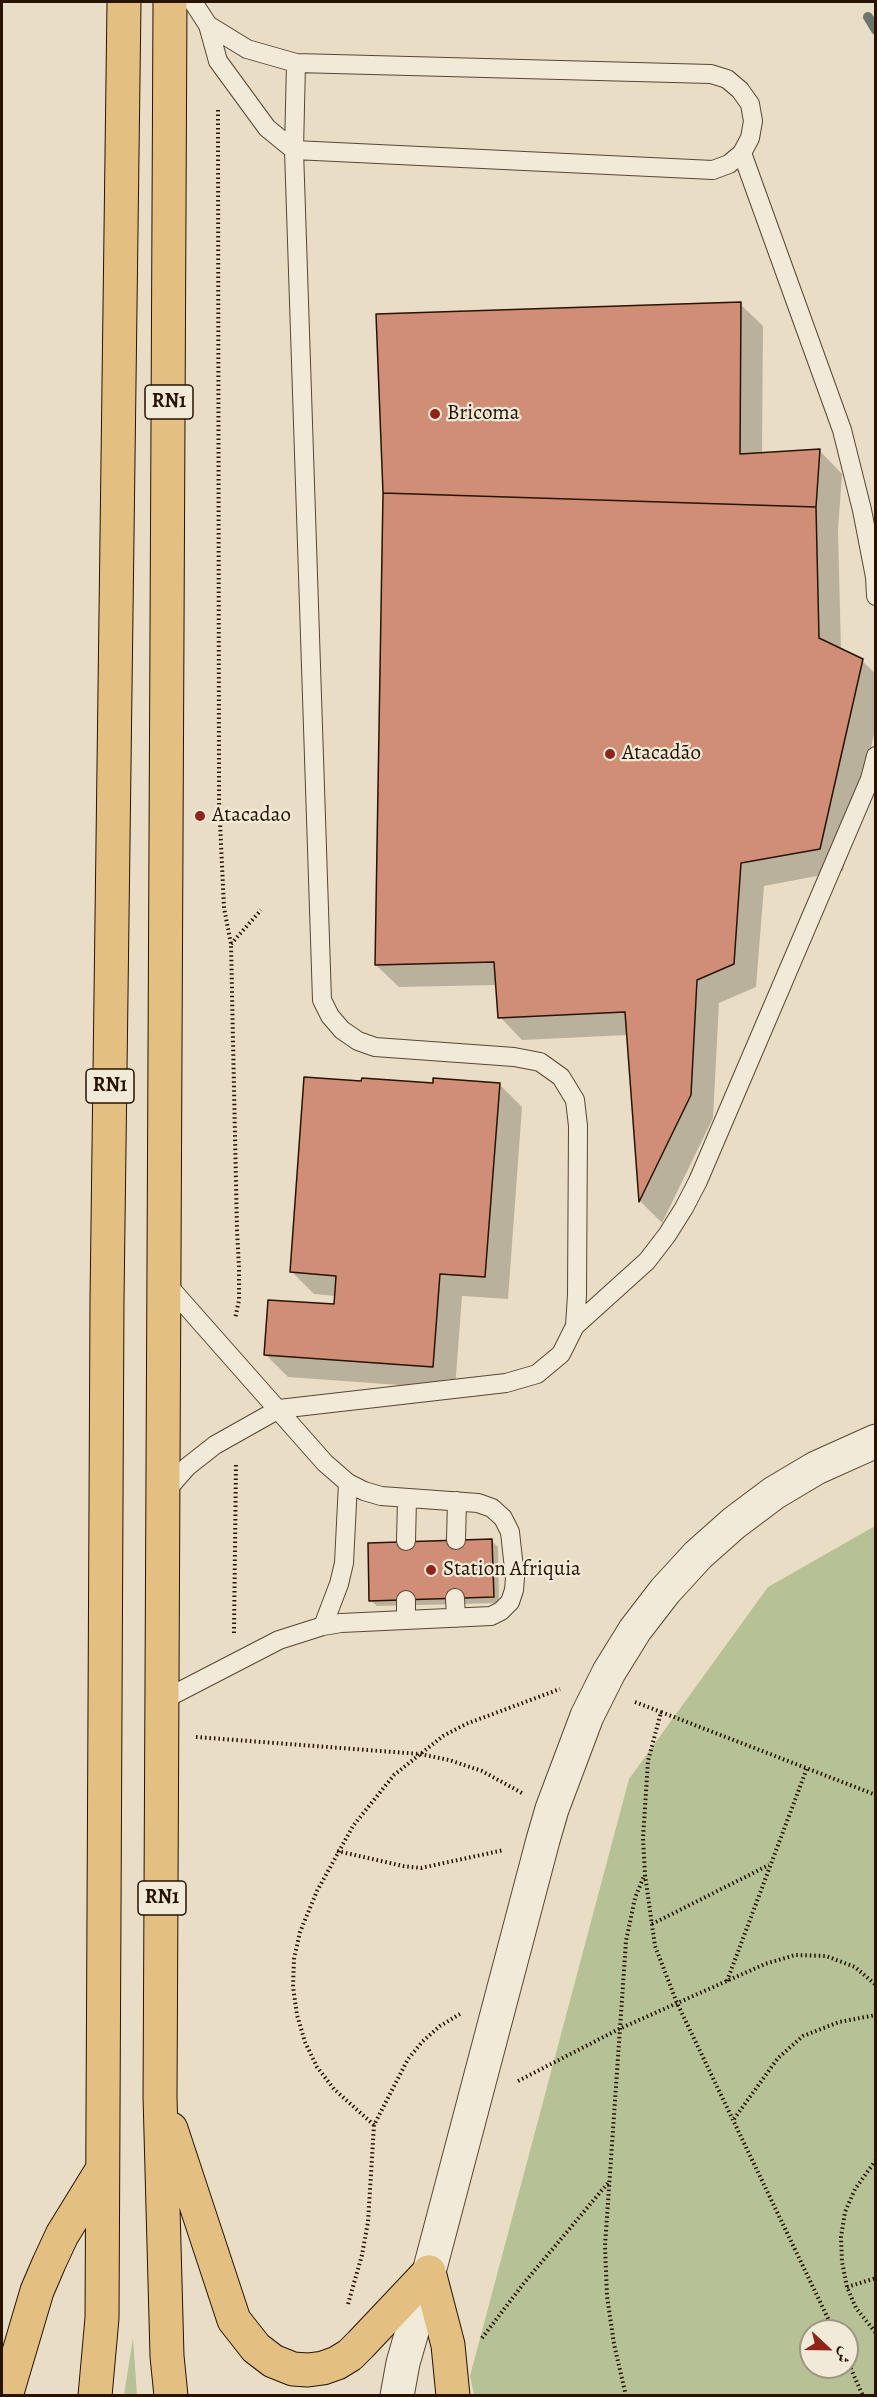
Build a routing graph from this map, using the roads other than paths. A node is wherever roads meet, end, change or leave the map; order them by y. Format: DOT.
graph roads {
  1 [pos="124,2"];
  2 [pos="170,2"];
  3 [pos="194,2"];
  4 [pos="208,25"];
  5 [pos="296,63"];
  6 [pos="294,150"];
  7 [pos="742,153"];
  8 [pos="876,596"];
  9 [pos="876,756"];
  10 [pos="165,1282"];
  11 [pos="575,1326"];
  12 [pos="279,1409"];
  13 [pos="876,1441"];
  14 [pos="348,1483"];
  15 [pos="164,1493"];
  16 [pos="407,1499"];
  17 [pos="457,1501"];
  18 [pos="456,1540"];
  19 [pos="406,1541"];
  20 [pos="455,1599"];
  21 [pos="406,1600"];
  22 [pos="456,1618"];
  23 [pos="406,1620"];
  24 [pos="323,1626"];
  25 [pos="163,1700"];
  26 [pos="160,2096"];
  27 [pos="102,2170"];
  28 [pos="429,2272"];
  29 [pos="402,2363"];
  30 [pos="6,2396"];
  31 [pos="95,2396"];
  32 [pos="171,2396"];
  33 [pos="379,2396"];
  34 [pos="397,2396"];
  35 [pos="453,2396"];
  1 -- 27 [label="main road, RN1"];
  2 -- 10 [label="main road, RN1"];
  3 -- 4 [label="lane"];
  4 -- 5 [label="lane"];
  4 -- 6 [label="lane"];
  5 -- 6 [label="lane"];
  5 -- 7 [label="lane"];
  6 -- 7 [label="lane"];
  6 -- 11 [label="lane"];
  7 -- 8 [label="lane"];
  9 -- 11 [label="lane"];
  10 -- 12 [label="lane"];
  10 -- 15 [label="main road, RN1"];
  11 -- 12 [label="lane"];
  12 -- 14 [label="lane"];
  12 -- 15 [label="lane"];
  13 -- 28 [label="street"];
  14 -- 16 [label="lane"];
  14 -- 24 [label="lane"];
  15 -- 25 [label="main road, RN1"];
  16 -- 17 [label="lane"];
  16 -- 19 [label="lane"];
  17 -- 18 [label="lane"];
  17 -- 22 [label="lane"];
  20 -- 22 [label="lane"];
  21 -- 23 [label="lane"];
  22 -- 23 [label="lane"];
  23 -- 24 [label="lane"];
  24 -- 25 [label="lane"];
  25 -- 26 [label="main road, RN1"];
  26 -- 28 [label="main road"];
  26 -- 32 [label="main road, RN1"];
  27 -- 30 [label="main road"];
  27 -- 31 [label="main road, RN1"];
  28 -- 29 [label="street"];
  28 -- 35 [label="main road"];
  29 -- 33 [label="street"];
  29 -- 34 [label="street"];
}
